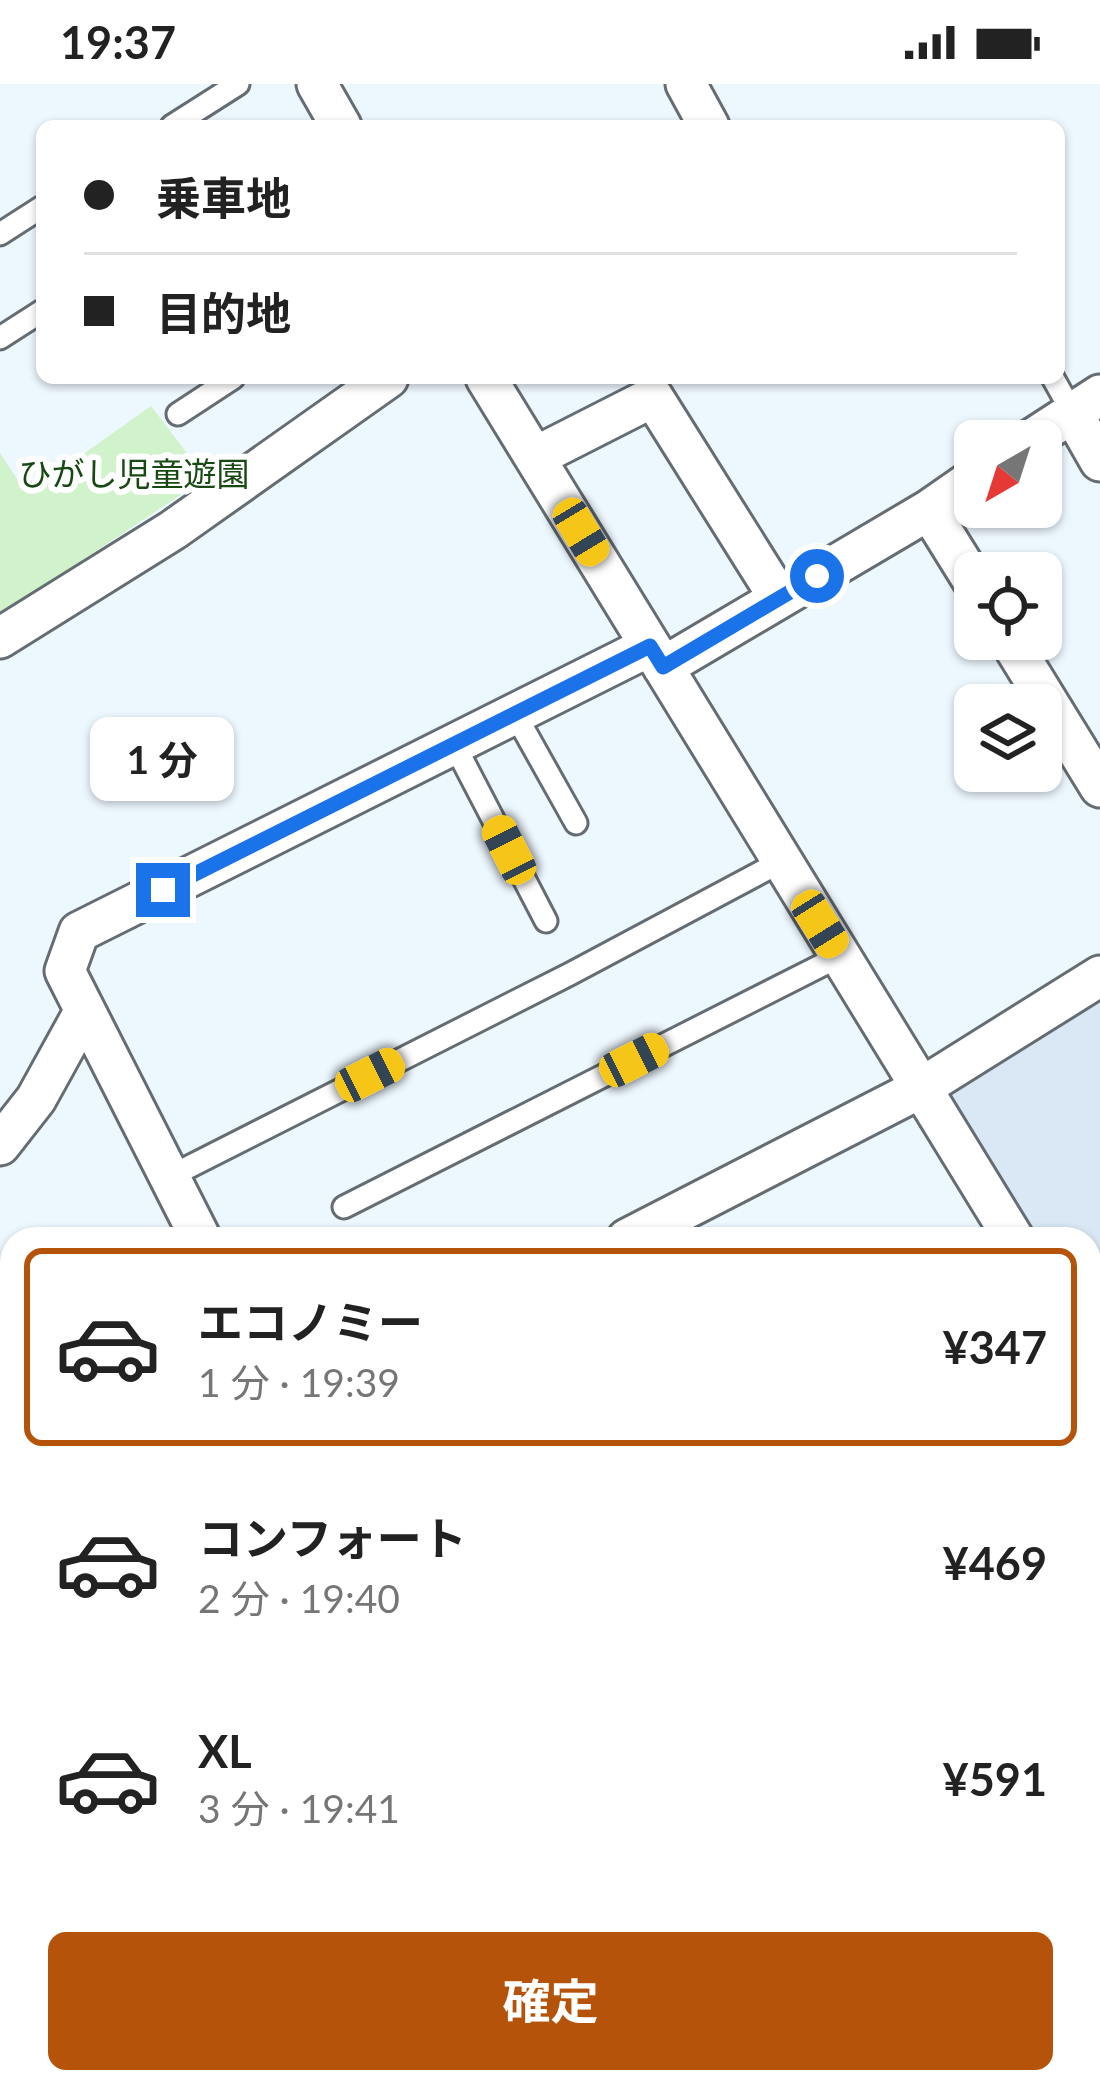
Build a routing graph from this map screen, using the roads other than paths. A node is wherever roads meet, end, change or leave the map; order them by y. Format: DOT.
graph roads {
  1 [pos="238,84"];
  2 [pos="317,84"];
  3 [pos="686,84"];
  4 [pos="181,120"];
  5 [pos="333,120"];
  6 [pos="707,120"];
  7 [pos="36,212"];
  8 [pos="0,234"];
  9 [pos="36,314"];
  10 [pos="0,338"];
  11 [pos="224,384"];
  12 [pos="380,384"];
  13 [pos="490,384"];
  14 [pos="1075,395"];
  15 [pos="178,414"];
  16 [pos="1050,420"];
  17 [pos="535,457"];
  18 [pos="1100,460"];
  19 [pos="954,493"];
  20 [pos="929,510"];
  21 [pos="955,552"];
  22 [pos="779,598"];
  23 [pos="0,638"];
  24 [pos="657,657"];
  25 [pos="1022,660"];
  26 [pos="515,714"];
  27 [pos="454,744"];
  28 [pos="1100,787"];
  29 [pos="576,823"];
  30 [pos="782,860"];
  31 [pos="545,921"];
  32 [pos="840,956"];
  33 [pos="1100,976"];
  34 [pos="84,1012"];
  35 [pos="921,1088"];
  36 [pos="0,1145"];
  37 [pos="169,1177"];
  38 [pos="344,1207"];
  39 [pos="195,1227"];
  40 [pos="650,1227"];
  41 [pos="1007,1227"];
  1 -- 4 [label="lane"];
  2 -- 5 [label="street"];
  3 -- 6 [label="street"];
  7 -- 8 [label="lane"];
  9 -- 10 [label="lane"];
  11 -- 15 [label="lane"];
  12 -- 23 [label="street"];
  13 -- 17 [label="street"];
  14 -- 16 [label="street"];
  14 -- 18 [label="street"];
  17 -- 22 [label="street"];
  17 -- 24 [label="street"];
  19 -- 20 [label="street"];
  20 -- 21 [label="street"];
  20 -- 22 [label="street"];
  22 -- 24 [label="street"];
  24 -- 26 [label="street"];
  24 -- 30 [label="street"];
  25 -- 28 [label="street"];
  26 -- 27 [label="street"];
  26 -- 29 [label="lane"];
  27 -- 31 [label="lane"];
  27 -- 34 [label="street"];
  30 -- 32 [label="street"];
  30 -- 37 [label="lane"];
  32 -- 35 [label="street"];
  32 -- 38 [label="lane"];
  33 -- 35 [label="street"];
  34 -- 36 [label="street"];
  34 -- 37 [label="street"];
  35 -- 40 [label="street"];
  35 -- 41 [label="street"];
  37 -- 39 [label="street"];
}
